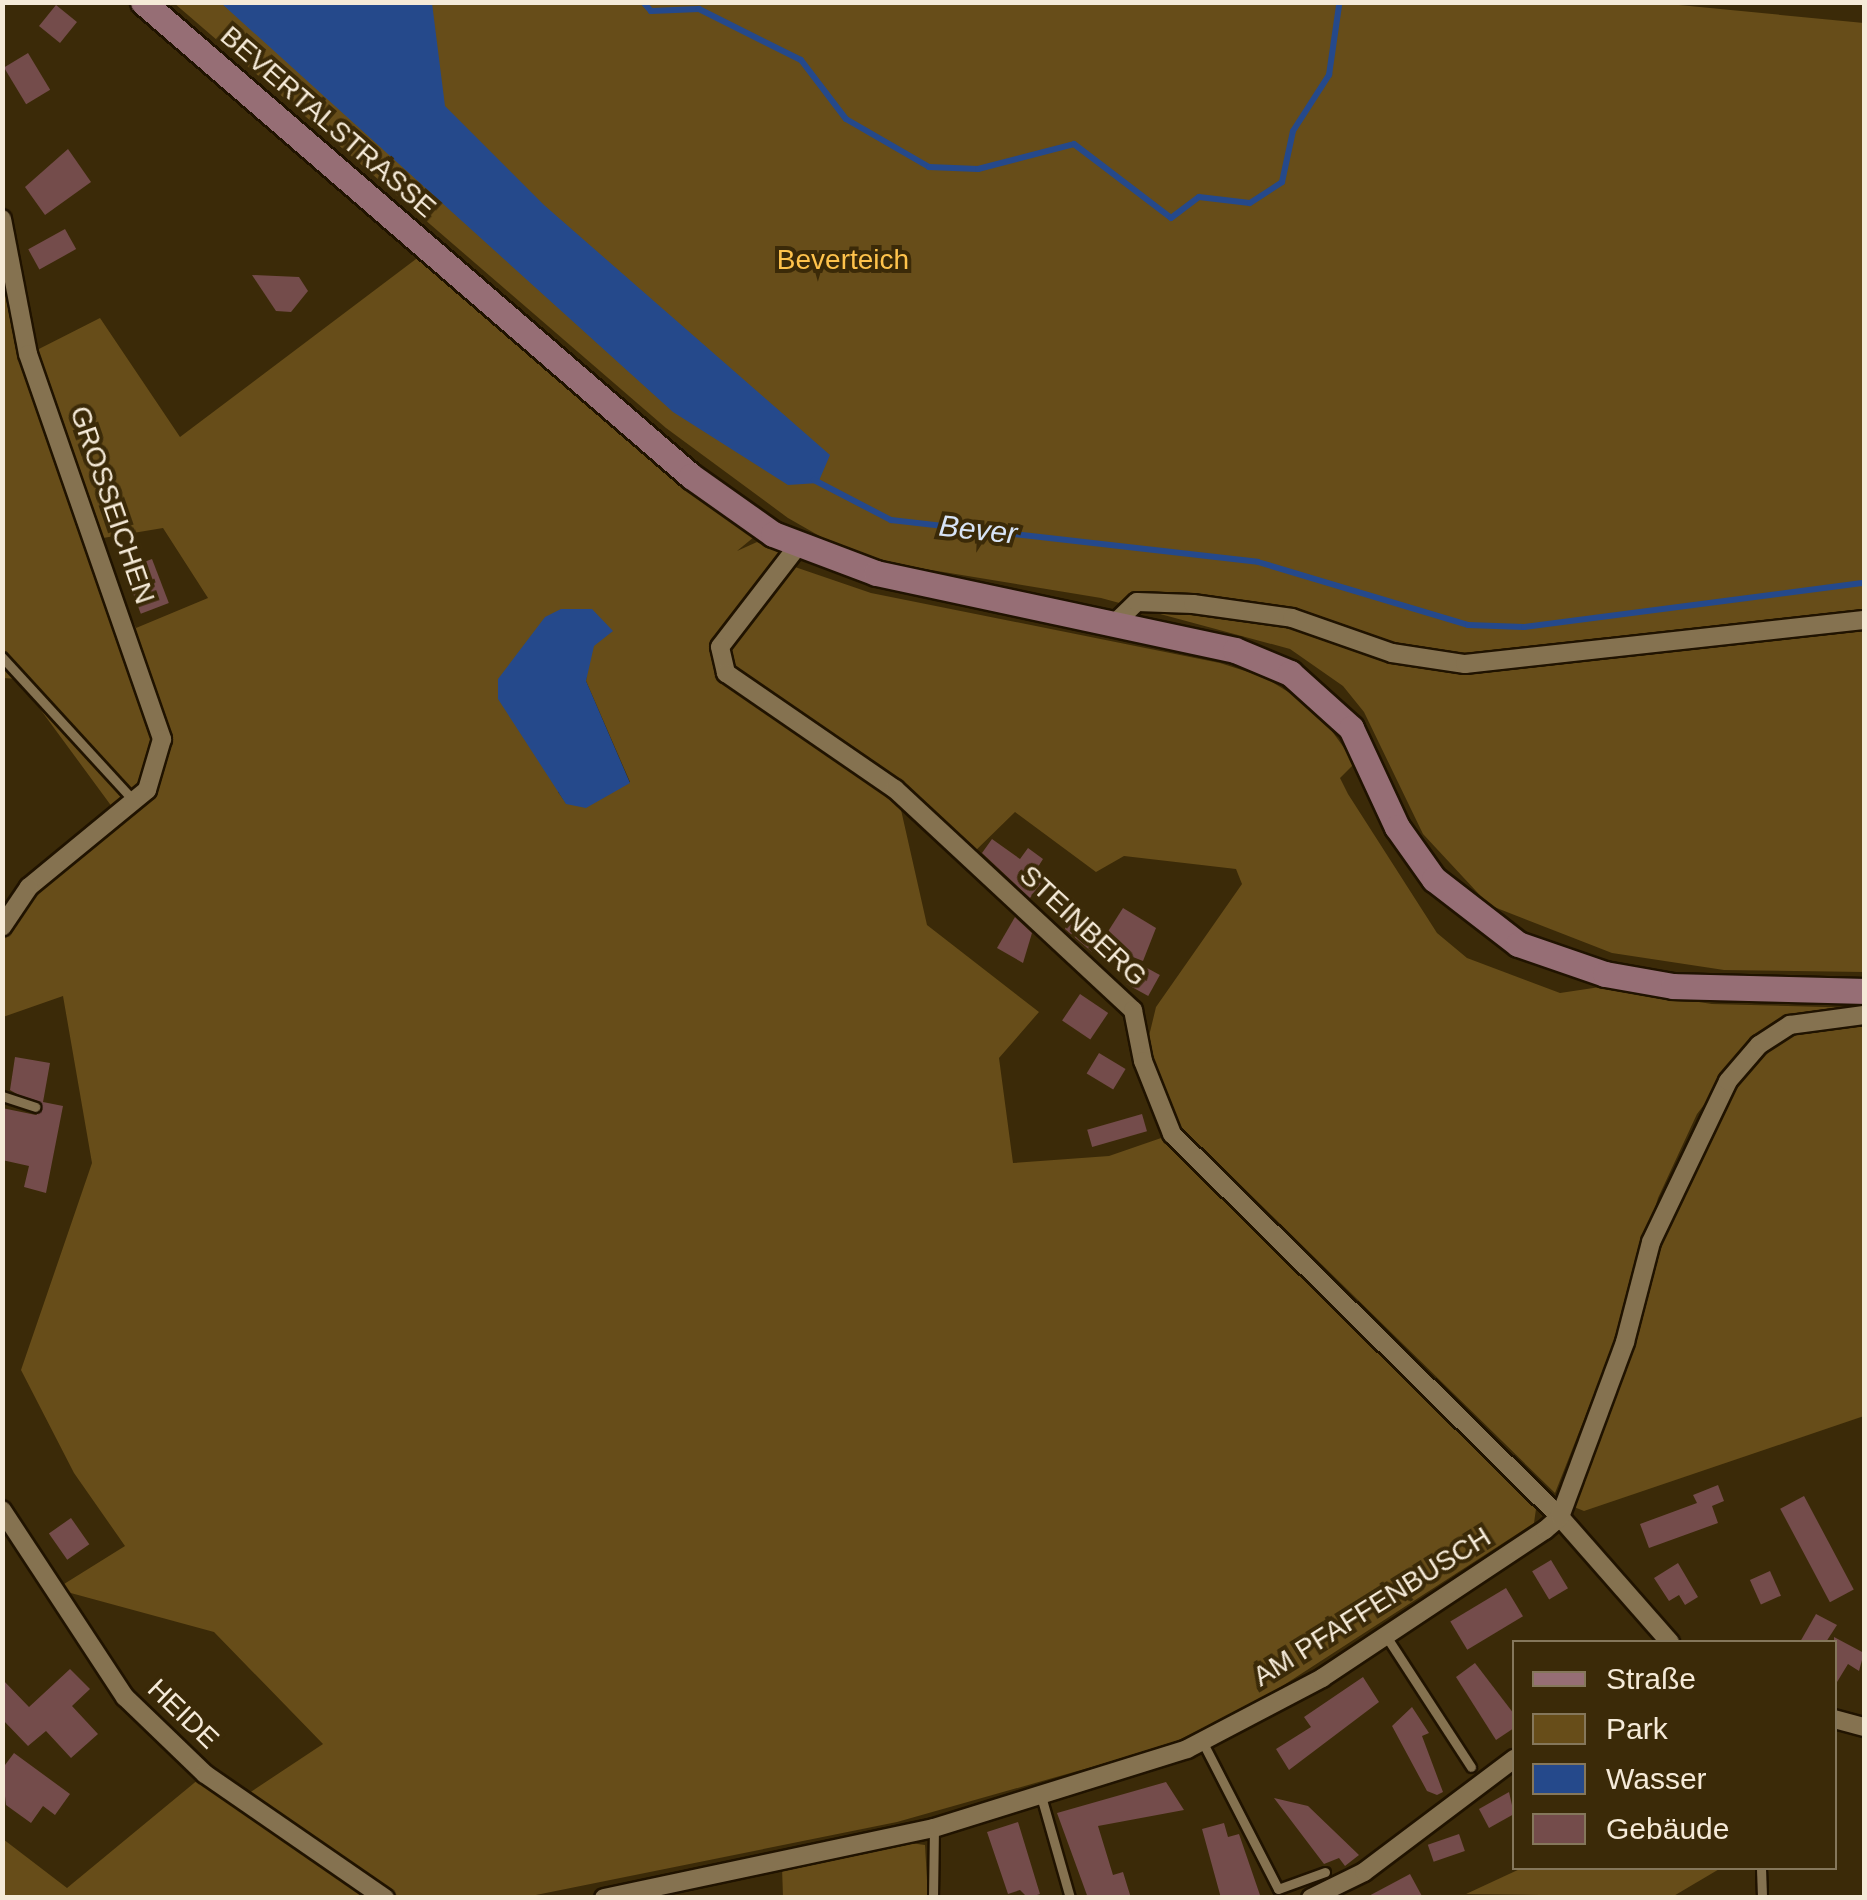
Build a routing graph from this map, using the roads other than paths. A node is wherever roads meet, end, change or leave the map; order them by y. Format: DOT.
graph roads {
  1 [pos="143,2"];
  2 [pos="2,218"];
  3 [pos="797,547"];
  4 [pos="1864,620"];
  5 [pos="1112,625"];
  6 [pos="2,657"];
  7 [pos="135,802"];
  8 [pos="2,927"];
  9 [pos="1864,990"];
  10 [pos="1864,1016"];
  11 [pos="2,1096"];
  12 [pos="35,1107"];
  13 [pos="2,1510"];
  14 [pos="1560,1517"];
  15 [pos="1386,1636"];
  16 [pos="1668,1640"];
  17 [pos="1837,1720"];
  18 [pos="1864,1727"];
  19 [pos="1202,1741"];
  20 [pos="1512,1761"];
  21 [pos="1471,1767"];
  22 [pos="1041,1796"];
  23 [pos="934,1828"];
  24 [pos="1761,1870"];
  25 [pos="1325,1872"];
  26 [pos="385,1898"];
  27 [pos="604,1898"];
  28 [pos="934,1898"];
  29 [pos="1070,1898"];
  30 [pos="1311,1898"];
  31 [pos="1762,1898"];
  1 -- 3 [label="street, BEVERTALSTRASSE"];
  2 -- 7 [label="street, GROSSEICHEN"];
  3 -- 5 [label="street, BEVERTALSTRASSE"];
  3 -- 14 [label="street, STEINBERG"];
  4 -- 5 [label="street"];
  5 -- 9 [label="street, BEVERTALSTRASSE"];
  6 -- 7 [label="lane"];
  7 -- 8 [label="street, GROSSEICHEN"];
  10 -- 14 [label="street"];
  11 -- 12 [label="lane"];
  13 -- 26 [label="street, HEIDE"];
  14 -- 15 [label="street, AM PFAFFENBUSCH"];
  14 -- 16 [label="street"];
  15 -- 19 [label="street, AM PFAFFENBUSCH"];
  15 -- 21 [label="lane"];
  17 -- 18 [label="street"];
  19 -- 22 [label="street, AM PFAFFENBUSCH"];
  19 -- 25 [label="lane"];
  20 -- 30 [label="street"];
  22 -- 23 [label="street, AM PFAFFENBUSCH"];
  22 -- 29 [label="lane"];
  23 -- 27 [label="street"];
  23 -- 28 [label="lane"];
  24 -- 31 [label="lane"];
}
